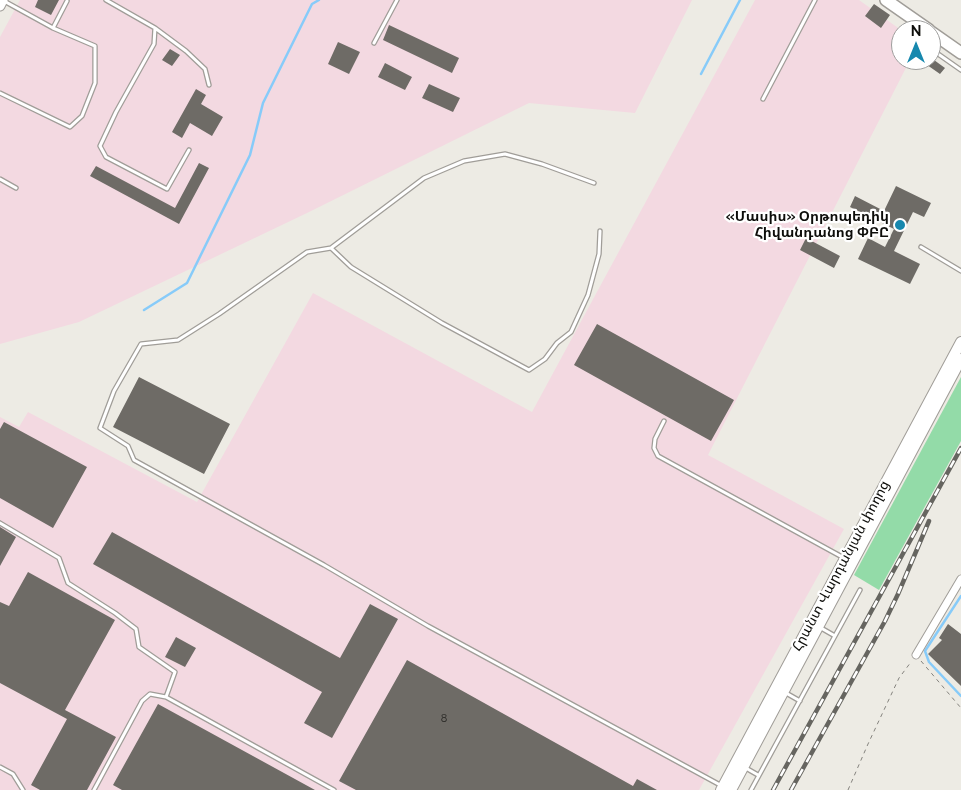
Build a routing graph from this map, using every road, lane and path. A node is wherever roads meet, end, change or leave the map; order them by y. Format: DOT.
graph roads {
  1 [pos="3,0"];
  2 [pos="106,0"];
  3 [pos="398,0"];
  4 [pos="815,0"];
  5 [pos="886,0"];
  6 [pos="67,1"];
  7 [pos="0,6"];
  8 [pos="913,20"];
  9 [pos="53,28"];
  10 [pos="155,28"];
  11 [pos="941,39"];
  12 [pos="374,43"];
  13 [pos="961,53"];
  14 [pos="941,56"];
  15 [pos="961,70"];
  16 [pos="210,86"];
  17 [pos="0,93"];
  18 [pos="763,99"];
  19 [pos="189,150"];
  20 [pos="0,179"];
  21 [pos="594,183"];
  22 [pos="16,188"];
  23 [pos="600,231"];
  24 [pos="922,247"];
  25 [pos="331,248"];
  26 [pos="961,271"];
  27 [pos="961,342"];
  28 [pos="961,359"];
  29 [pos="664,420"];
  30 [pos="0,523"];
  31 [pos="845,558"];
  32 [pos="961,579"];
  33 [pos="860,590"];
  34 [pos="818,627"];
  35 [pos="834,636"];
  36 [pos="916,655"];
  37 [pos="783,692"];
  38 [pos="166,697"];
  39 [pos="800,701"];
  40 [pos="961,708"];
  41 [pos="0,767"];
  42 [pos="743,767"];
  43 [pos="758,775"];
  44 [pos="725,789"];
  45 [pos="22,790"];
  46 [pos="94,790"];
  47 [pos="334,790"];
  48 [pos="751,790"];
  49 [pos="848,790"];
  1 -- 7 [label="street"];
  1 -- 9 [label="lane"];
  2 -- 10 [label="lane"];
  3 -- 12 [label="lane"];
  4 -- 18 [label="lane"];
  5 -- 8 [label="main road"];
  6 -- 9 [label="lane"];
  9 -- 17 [label="lane"];
  10 -- 16 [label="lane"];
  10 -- 19 [label="lane"];
  11 -- 13 [label="main road"];
  14 -- 15 [label="lane"];
  20 -- 22 [label="lane"];
  21 -- 25 [label="lane"];
  23 -- 25 [label="lane"];
  24 -- 26 [label="lane"];
  25 -- 44 [label="lane"];
  27 -- 31 [label="main road, Հրանտ Վարդանյան փողոց"];
  28 -- 34 [label="main road, Հրանտ Վարդանյան փողոց"];
  29 -- 31 [label="lane"];
  30 -- 38 [label="lane"];
  31 -- 44 [label="main road, Հրանտ Վարդանյան փողոց"];
  32 -- 36 [label="street"];
  33 -- 35 [label="lane"];
  34 -- 35 [label="lane"];
  34 -- 37 [label="main road, Հրանտ Վարդանյան փողոց"];
  35 -- 39 [label="lane"];
  36 -- 40 [label="path"];
  36 -- 49 [label="path"];
  37 -- 39 [label="lane"];
  37 -- 42 [label="main road, Հրանտ Վարդանյան փողոց"];
  38 -- 46 [label="lane"];
  38 -- 47 [label="lane"];
  39 -- 43 [label="lane"];
  41 -- 45 [label="lane"];
  42 -- 43 [label="lane"];
  42 -- 44 [label="main road, Հրանտ Վարդանյան փողոց"];
  43 -- 48 [label="lane"];
}
